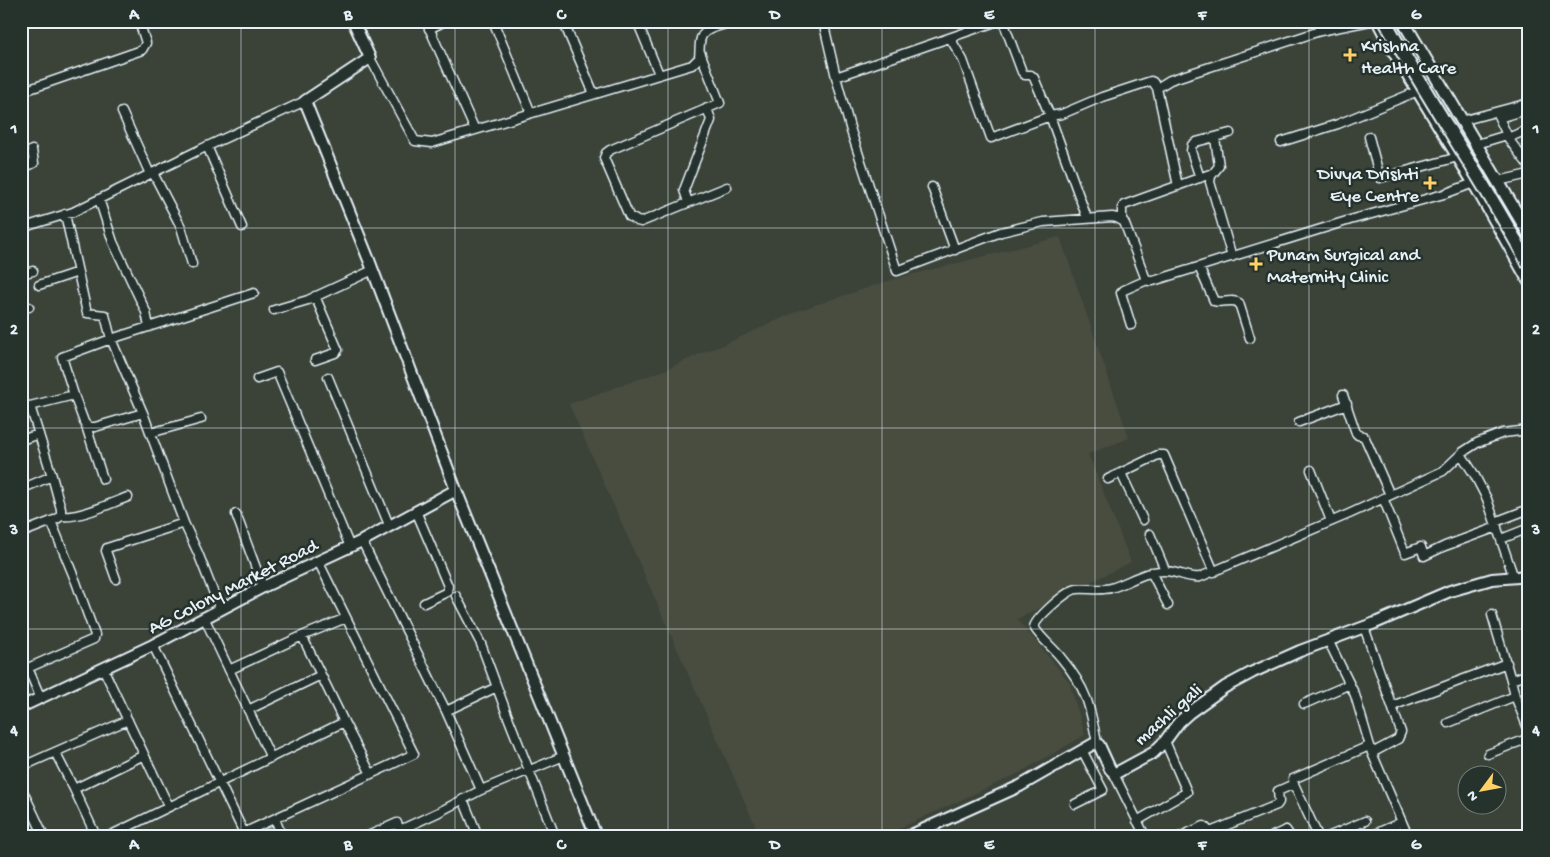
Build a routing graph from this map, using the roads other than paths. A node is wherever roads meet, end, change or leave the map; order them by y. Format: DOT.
graph roads {
  1 [pos="139,21"];
  2 [pos="353,21"];
  3 [pos="426,21"];
  4 [pos="445,21"];
  5 [pos="493,21"];
  6 [pos="563,21"];
  7 [pos="637,21"];
  8 [pos="740,21"];
  9 [pos="822,21"];
  10 [pos="998,21"];
  11 [pos="1003,21"];
  12 [pos="1316,21"];
  13 [pos="1370,21"];
  14 [pos="1378,21"];
  15 [pos="1385,21"];
  16 [pos="1393,21"];
  17 [pos="1403,21"];
  18 [pos="718,23"];
  19 [pos="429,29"];
  20 [pos="1320,31"];
  21 [pos="950,38"];
  22 [pos="700,52"];
  23 [pos="370,58"];
  24 [pos="659,74"];
  25 [pos="836,77"];
  26 [pos="1156,88"];
  27 [pos="1418,91"];
  28 [pos="21,92"];
  29 [pos="594,94"];
  30 [pos="305,101"];
  31 [pos="1529,103"];
  32 [pos="707,108"];
  33 [pos="1529,109"];
  34 [pos="122,112"];
  35 [pos="531,113"];
  36 [pos="1050,116"];
  37 [pos="1464,125"];
  38 [pos="1529,129"];
  39 [pos="475,130"];
  40 [pos="1230,133"];
  41 [pos="1446,136"];
  42 [pos="1507,136"];
  43 [pos="1370,137"];
  44 [pos="1215,138"];
  45 [pos="1281,142"];
  46 [pos="1476,144"];
  47 [pos="207,146"];
  48 [pos="32,150"];
  49 [pos="1458,157"];
  50 [pos="1529,166"];
  51 [pos="21,169"];
  52 [pos="151,173"];
  53 [pos="1214,173"];
  54 [pos="1529,174"];
  55 [pos="1200,178"];
  56 [pos="1498,181"];
  57 [pos="1474,184"];
  58 [pos="727,186"];
  59 [pos="1178,186"];
  60 [pos="932,187"];
  61 [pos="99,199"];
  62 [pos="688,202"];
  63 [pos="1515,210"];
  64 [pos="65,214"];
  65 [pos="1086,218"];
  66 [pos="1122,220"];
  67 [pos="1496,222"];
  68 [pos="242,227"];
  69 [pos="21,228"];
  70 [pos="1529,234"];
  71 [pos="1529,249"];
  72 [pos="955,250"];
  73 [pos="1232,257"];
  74 [pos="192,264"];
  75 [pos="1529,265"];
  76 [pos="1199,267"];
  77 [pos="373,270"];
  78 [pos="32,271"];
  79 [pos="78,272"];
  80 [pos="21,274"];
  81 [pos="1147,280"];
  82 [pos="1529,281"];
  83 [pos="40,284"];
  84 [pos="254,293"];
  85 [pos="315,296"];
  86 [pos="274,310"];
  87 [pos="1131,325"];
  88 [pos="149,327"];
  89 [pos="1250,338"];
  90 [pos="111,339"];
  91 [pos="315,360"];
  92 [pos="328,377"];
  93 [pos="257,379"];
  94 [pos="74,395"];
  95 [pos="1343,395"];
  96 [pos="1347,404"];
  97 [pos="21,405"];
  98 [pos="30,406"];
  99 [pos="143,413"];
  100 [pos="201,419"];
  101 [pos="1299,422"];
  102 [pos="86,426"];
  103 [pos="1529,430"];
  104 [pos="150,433"];
  105 [pos="39,434"];
  106 [pos="21,440"];
  107 [pos="1461,454"];
  108 [pos="1311,470"];
  109 [pos="1121,473"];
  110 [pos="52,476"];
  111 [pos="103,479"];
  112 [pos="1108,479"];
  113 [pos="21,489"];
  114 [pos="456,490"];
  115 [pos="128,497"];
  116 [pos="1387,497"];
  117 [pos="1529,509"];
  118 [pos="416,511"];
  119 [pos="236,514"];
  120 [pos="61,516"];
  121 [pos="1143,520"];
  122 [pos="51,521"];
  123 [pos="1331,521"];
  124 [pos="184,523"];
  125 [pos="389,525"];
  126 [pos="1496,525"];
  127 [pos="1529,528"];
  128 [pos="21,533"];
  129 [pos="1150,534"];
  130 [pos="1501,539"];
  131 [pos="362,542"];
  132 [pos="350,547"];
  133 [pos="318,561"];
  134 [pos="1164,570"];
  135 [pos="1151,572"];
  136 [pos="1214,572"];
  137 [pos="1529,575"];
  138 [pos="1514,578"];
  139 [pos="116,579"];
  140 [pos="263,586"];
  141 [pos="456,596"];
  142 [pos="424,603"];
  143 [pos="1168,605"];
  144 [pos="220,608"];
  145 [pos="1492,615"];
  146 [pos="204,618"];
  147 [pos="346,618"];
  148 [pos="1364,627"];
  149 [pos="302,636"];
  150 [pos="1328,640"];
  151 [pos="153,645"];
  152 [pos="1507,663"];
  153 [pos="103,668"];
  154 [pos="25,670"];
  155 [pos="229,670"];
  156 [pos="1529,674"];
  157 [pos="321,675"];
  158 [pos="1511,680"];
  159 [pos="1350,684"];
  160 [pos="497,687"];
  161 [pos="1515,696"];
  162 [pos="41,699"];
  163 [pos="1304,704"];
  164 [pos="1392,706"];
  165 [pos="21,708"];
  166 [pos="248,710"];
  167 [pos="446,710"];
  168 [pos="128,720"];
  169 [pos="344,722"];
  170 [pos="1448,723"];
  171 [pos="1529,731"];
  172 [pos="1529,738"];
  173 [pos="1165,742"];
  174 [pos="1097,743"];
  175 [pos="1370,749"];
  176 [pos="1082,750"];
  177 [pos="55,752"];
  178 [pos="1488,754"];
  179 [pos="144,755"];
  180 [pos="564,756"];
  181 [pos="271,758"];
  182 [pos="21,767"];
  183 [pos="529,770"];
  184 [pos="371,774"];
  185 [pos="1114,774"];
  186 [pos="219,783"];
  187 [pos="1294,784"];
  188 [pos="21,787"];
  189 [pos="74,790"];
  190 [pos="481,790"];
  191 [pos="463,799"];
  192 [pos="1075,804"];
  193 [pos="169,807"];
  194 [pos="275,819"];
  195 [pos="1137,821"];
  196 [pos="1365,821"];
  197 [pos="1402,822"];
  198 [pos="402,833"];
  199 [pos="240,834"];
  200 [pos="44,836"];
  201 [pos="96,836"];
  202 [pos="109,836"];
  203 [pos="282,836"];
  204 [pos="368,836"];
  205 [pos="478,836"];
  206 [pos="555,836"];
  207 [pos="596,836"];
  208 [pos="909,836"];
  209 [pos="1145,836"];
  210 [pos="1181,836"];
  211 [pos="1273,836"];
  212 [pos="1290,836"];
  213 [pos="1318,836"];
  214 [pos="1330,836"];
  215 [pos="1370,836"];
  216 [pos="1408,836"];
  1 -- 28 [label="street"];
  2 -- 23 [label="street"];
  3 -- 19 [label="street"];
  4 -- 19 [label="street"];
  5 -- 35 [label="street"];
  6 -- 29 [label="street"];
  7 -- 24 [label="street"];
  8 -- 18 [label="street"];
  9 -- 25 [label="street"];
  10 -- 21 [label="street"];
  11 -- 36 [label="street"];
  12 -- 20 [label="street"];
  13 -- 20 [label="street"];
  14 -- 27 [label="main road"];
  15 -- 75 [label="highway, bridge"];
  16 -- 71 [label="highway"];
  17 -- 37 [label="main road"];
  18 -- 22 [label="street"];
  19 -- 39 [label="street"];
  20 -- 26 [label="street"];
  21 -- 25 [label="street"];
  21 -- 36 [label="street"];
  22 -- 24 [label="street"];
  22 -- 32 [label="street"];
  23 -- 30 [label="street"];
  23 -- 39 [label="street"];
  24 -- 29 [label="street"];
  25 -- 72 [label="street"];
  26 -- 36 [label="street"];
  26 -- 59 [label="street"];
  27 -- 41 [label="main road"];
  27 -- 45 [label="street"];
  29 -- 35 [label="street"];
  30 -- 47 [label="street"];
  30 -- 77 [label="street"];
  31 -- 37 [label="street"];
  32 -- 62 [label="street"];
  32 -- 62 [label="street"];
  33 -- 42 [label="street"];
  34 -- 52 [label="street"];
  35 -- 39 [label="street"];
  36 -- 65 [label="street"];
  37 -- 41 [label="main road"];
  37 -- 46 [label="main road"];
  38 -- 42 [label="street"];
  40 -- 44 [label="street"];
  41 -- 49 [label="main road"];
  42 -- 46 [label="street"];
  42 -- 50 [label="street"];
  43 -- 49 [label="street"];
  44 -- 53 [label="street"];
  44 -- 55 [label="street"];
  46 -- 56 [label="main road"];
  47 -- 52 [label="street"];
  47 -- 68 [label="street"];
  48 -- 51 [label="street"];
  49 -- 57 [label="main road"];
  52 -- 61 [label="street"];
  52 -- 74 [label="street"];
  53 -- 55 [label="street"];
  53 -- 73 [label="street"];
  54 -- 56 [label="street"];
  55 -- 59 [label="street"];
  56 -- 63 [label="main road"];
  57 -- 67 [label="main road"];
  57 -- 73 [label="street"];
  58 -- 62 [label="street"];
  59 -- 66 [label="street"];
  60 -- 72 [label="street"];
  61 -- 64 [label="street"];
  61 -- 88 [label="street"];
  63 -- 67 [label="main road"];
  63 -- 70 [label="main road"];
  64 -- 69 [label="street"];
  64 -- 79 [label="street"];
  65 -- 66 [label="street"];
  65 -- 72 [label="street"];
  66 -- 81 [label="street"];
  67 -- 82 [label="main road"];
  73 -- 76 [label="street"];
  76 -- 81 [label="street"];
  76 -- 89 [label="street"];
  77 -- 85 [label="street"];
  77 -- 114 [label="street"];
  78 -- 80 [label="street"];
  79 -- 83 [label="street"];
  79 -- 90 [label="street"];
  81 -- 87 [label="street"];
  84 -- 88 [label="street"];
  85 -- 86 [label="street"];
  85 -- 91 [label="street"];
  88 -- 90 [label="street"];
  90 -- 94 [label="street"];
  90 -- 99 [label="street"];
  92 -- 125 [label="street"];
  93 -- 132 [label="street"];
  94 -- 98 [label="street"];
  94 -- 102 [label="street"];
  95 -- 96 [label="street"];
  96 -- 101 [label="street"];
  96 -- 116 [label="street"];
  97 -- 98 [label="street"];
  98 -- 105 [label="street"];
  99 -- 102 [label="street"];
  99 -- 104 [label="street"];
  100 -- 104 [label="street"];
  102 -- 111 [label="street"];
  103 -- 107 [label="street"];
  104 -- 124 [label="street"];
  105 -- 106 [label="street"];
  105 -- 110 [label="street"];
  107 -- 116 [label="street"];
  107 -- 126 [label="street"];
  108 -- 123 [label="street"];
  109 -- 112 [label="street"];
  109 -- 121 [label="street"];
  109 -- 136 [label="street"];
  110 -- 113 [label="street"];
  110 -- 120 [label="street"];
  114 -- 118 [label="street, AG Colony Market Road"];
  114 -- 180 [label="street"];
  115 -- 120 [label="street"];
  116 -- 123 [label="street"];
  116 -- 126 [label="street"];
  117 -- 126 [label="street"];
  118 -- 125 [label="street, AG Colony Market Road"];
  118 -- 142 [label="street"];
  119 -- 140 [label="street"];
  120 -- 122 [label="street"];
  122 -- 128 [label="street"];
  122 -- 154 [label="street"];
  123 -- 136 [label="street"];
  124 -- 139 [label="street"];
  124 -- 144 [label="street"];
  125 -- 131 [label="street, AG Colony Market Road"];
  126 -- 130 [label="street"];
  127 -- 130 [label="street"];
  129 -- 134 [label="street"];
  130 -- 138 [label="street"];
  131 -- 132 [label="street, AG Colony Market Road"];
  131 -- 167 [label="street"];
  132 -- 133 [label="street, AG Colony Market Road"];
  133 -- 140 [label="street, AG Colony Market Road"];
  133 -- 147 [label="street"];
  134 -- 135 [label="street"];
  134 -- 136 [label="street"];
  135 -- 143 [label="street"];
  135 -- 174 [label="street"];
  137 -- 138 [label="street, machli gali"];
  138 -- 148 [label="street, machli gali"];
  140 -- 144 [label="street, AG Colony Market Road"];
  141 -- 160 [label="street"];
  144 -- 146 [label="street, AG Colony Market Road"];
  145 -- 152 [label="street"];
  146 -- 151 [label="street, AG Colony Market Road"];
  146 -- 155 [label="street"];
  147 -- 149 [label="street"];
  147 -- 184 [label="street"];
  148 -- 150 [label="street, machli gali"];
  148 -- 164 [label="street"];
  149 -- 155 [label="street"];
  149 -- 157 [label="street"];
  150 -- 159 [label="street"];
  150 -- 173 [label="street, machli gali"];
  151 -- 153 [label="street, AG Colony Market Road"];
  151 -- 186 [label="street"];
  152 -- 158 [label="street"];
  152 -- 164 [label="street"];
  153 -- 162 [label="street, AG Colony Market Road"];
  153 -- 168 [label="street"];
  154 -- 162 [label="street"];
  155 -- 166 [label="street"];
  156 -- 158 [label="street"];
  157 -- 166 [label="street"];
  157 -- 169 [label="street"];
  158 -- 161 [label="street"];
  159 -- 163 [label="street"];
  159 -- 175 [label="street"];
  160 -- 167 [label="street"];
  160 -- 183 [label="street"];
  161 -- 170 [label="street"];
  161 -- 171 [label="street"];
  162 -- 165 [label="street, AG Colony Market Road"];
  164 -- 175 [label="street"];
  166 -- 181 [label="street"];
  167 -- 190 [label="street"];
  168 -- 177 [label="street"];
  168 -- 179 [label="street"];
  169 -- 181 [label="street"];
  169 -- 184 [label="street"];
  172 -- 178 [label="street"];
  173 -- 185 [label="street, machli gali"];
  173 -- 195 [label="street"];
  174 -- 176 [label="street"];
  174 -- 185 [label="street"];
  175 -- 187 [label="street"];
  175 -- 197 [label="street"];
  176 -- 192 [label="street"];
  176 -- 208 [label="street"];
  177 -- 182 [label="street"];
  177 -- 189 [label="street"];
  179 -- 189 [label="street"];
  179 -- 193 [label="street"];
  180 -- 183 [label="street"];
  180 -- 207 [label="street"];
  181 -- 186 [label="street"];
  183 -- 190 [label="street"];
  183 -- 206 [label="street"];
  184 -- 194 [label="street"];
  185 -- 195 [label="street"];
  186 -- 193 [label="street"];
  186 -- 199 [label="street"];
  187 -- 210 [label="street"];
  187 -- 213 [label="street"];
  188 -- 200 [label="street"];
  189 -- 201 [label="street"];
  190 -- 191 [label="street"];
  191 -- 198 [label="street"];
  191 -- 205 [label="street"];
  193 -- 202 [label="street"];
  194 -- 199 [label="street"];
  194 -- 203 [label="street"];
  195 -- 209 [label="street"];
  196 -- 214 [label="street"];
  197 -- 215 [label="street"];
  197 -- 216 [label="street"];
  198 -- 204 [label="street"];
  211 -- 212 [label="street"];
}
